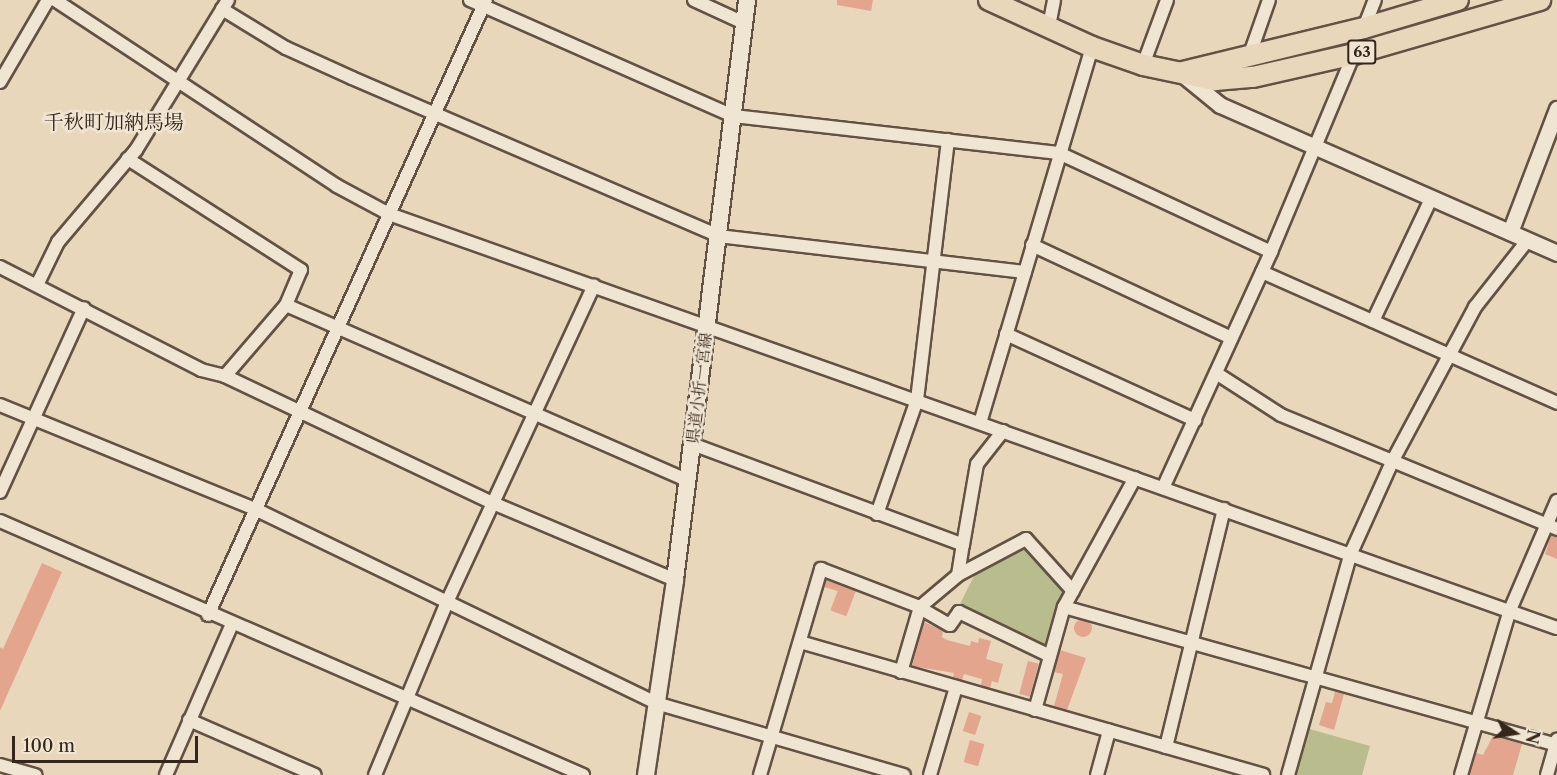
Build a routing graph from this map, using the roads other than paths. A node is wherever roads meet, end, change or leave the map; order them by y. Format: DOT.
graph roads {
  1 [pos="48,0"];
  2 [pos="55,0"];
  3 [pos="471,0"];
  4 [pos="694,0"];
  5 [pos="747,0"];
  6 [pos="989,0"];
  7 [pos="1054,0"];
  8 [pos="1167,0"];
  9 [pos="1269,0"];
  10 [pos="1375,0"];
  11 [pos="1458,0"];
  12 [pos="1540,0"];
  13 [pos="70,3"];
  14 [pos="485,3"];
  15 [pos="225,5"];
  16 [pos="744,23"];
  17 [pos="1049,26"];
  18 [pos="1364,28"];
  19 [pos="1092,47"];
  20 [pos="1354,54"];
  21 [pos="1249,57"];
  22 [pos="1143,65"];
  23 [pos="1181,72"];
  24 [pos="176,81"];
  25 [pos="0,82"];
  26 [pos="1557,109"];
  27 [pos="433,112"];
  28 [pos="733,116"];
  29 [pos="948,140"];
  30 [pos="1316,146"];
  31 [pos="1059,153"];
  32 [pos="128,159"];
  33 [pos="1432,197"];
  34 [pos="389,214"];
  35 [pos="1510,232"];
  36 [pos="718,236"];
  37 [pos="1528,240"];
  38 [pos="1032,244"];
  39 [pos="1271,252"];
  40 [pos="1557,253"];
  41 [pos="933,261"];
  42 [pos="0,267"];
  43 [pos="1025,272"];
  44 [pos="1262,272"];
  45 [pos="37,285"];
  46 [pos="594,285"];
  47 [pos="286,305"];
  48 [pos="84,308"];
  49 [pos="1373,321"];
  50 [pos="706,327"];
  51 [pos="339,328"];
  52 [pos="1005,334"];
  53 [pos="1232,338"];
  54 [pos="1447,354"];
  55 [pos="1216,373"];
  56 [pos="225,376"];
  57 [pos="917,400"];
  58 [pos="1557,403"];
  59 [pos="0,405"];
  60 [pos="302,414"];
  61 [pos="532,414"];
  62 [pos="34,420"];
  63 [pos="1195,420"];
  64 [pos="980,423"];
  65 [pos="1003,430"];
  66 [pos="692,444"];
  67 [pos="1392,462"];
  68 [pos="1135,478"];
  69 [pos="688,481"];
  70 [pos="1163,488"];
  71 [pos="0,492"];
  72 [pos="1557,501"];
  73 [pos="493,502"];
  74 [pos="1224,509"];
  75 [pos="257,510"];
  76 [pos="877,514"];
  77 [pos="0,521"];
  78 [pos="1552,526"];
  79 [pos="963,545"];
  80 [pos="1351,553"];
  81 [pos="958,575"];
  82 [pos="675,580"];
  83 [pos="1073,591"];
  84 [pos="447,602"];
  85 [pos="920,607"];
  86 [pos="1064,607"];
  87 [pos="1510,610"];
  88 [pos="208,615"];
  89 [pos="232,624"];
  90 [pos="1557,628"];
  91 [pos="800,642"];
  92 [pos="1191,642"];
  93 [pos="1050,656"];
  94 [pos="902,672"];
  95 [pos="1316,677"];
  96 [pos="956,687"];
  97 [pos="408,696"];
  98 [pos="659,704"];
  99 [pos="1035,710"];
  100 [pos="189,720"];
  101 [pos="1476,723"];
  102 [pos="1109,731"];
  103 [pos="772,736"];
  104 [pos="1556,743"];
  105 [pos="1166,747"];
  106 [pos="0,765"];
  107 [pos="36,775"];
  108 [pos="166,775"];
  109 [pos="315,775"];
  110 [pos="375,775"];
  111 [pos="583,775"];
  112 [pos="646,775"];
  113 [pos="760,775"];
  114 [pos="904,775"];
  115 [pos="930,775"];
  116 [pos="1097,775"];
  117 [pos="1263,775"];
  118 [pos="1288,775"];
  119 [pos="1461,775"];
  120 [pos="1547,775"];
  1 -- 25 [label="street"];
  2 -- 13 [label="street"];
  3 -- 14 [label="street"];
  4 -- 16 [label="street"];
  5 -- 16 [label="main road, 県道小折一宮線"];
  6 -- 17 [label="main road, 63"];
  7 -- 17 [label="street"];
  8 -- 22 [label="street"];
  9 -- 21 [label="street"];
  10 -- 18 [label="street"];
  11 -- 18 [label="main road, 63"];
  12 -- 20 [label="main road, 63"];
  13 -- 24 [label="street"];
  14 -- 27 [label="street"];
  14 -- 28 [label="street"];
  15 -- 24 [label="street"];
  15 -- 27 [label="street"];
  16 -- 28 [label="main road, 県道小折一宮線"];
  17 -- 19 [label="main road, 63"];
  18 -- 21 [label="main road, 63"];
  19 -- 22 [label="main road, 63"];
  19 -- 31 [label="street"];
  20 -- 23 [label="main road, 63"];
  20 -- 30 [label="street"];
  21 -- 23 [label="main road, 63"];
  22 -- 23 [label="main road, 63"];
  23 -- 30 [label="street"];
  24 -- 32 [label="street"];
  24 -- 34 [label="street"];
  26 -- 35 [label="street"];
  27 -- 34 [label="street"];
  27 -- 36 [label="street"];
  28 -- 29 [label="street"];
  28 -- 36 [label="main road, 県道小折一宮線"];
  29 -- 31 [label="street"];
  29 -- 41 [label="street"];
  30 -- 33 [label="street"];
  30 -- 39 [label="street"];
  31 -- 38 [label="street"];
  31 -- 39 [label="street"];
  32 -- 45 [label="street"];
  32 -- 47 [label="street"];
  33 -- 35 [label="street"];
  33 -- 49 [label="street"];
  34 -- 46 [label="street"];
  34 -- 51 [label="street"];
  35 -- 37 [label="street"];
  36 -- 41 [label="street"];
  36 -- 50 [label="main road, 県道小折一宮線"];
  37 -- 40 [label="street"];
  37 -- 54 [label="street"];
  38 -- 43 [label="street"];
  38 -- 53 [label="street"];
  39 -- 44 [label="street"];
  41 -- 43 [label="street"];
  41 -- 57 [label="street"];
  42 -- 45 [label="street"];
  43 -- 52 [label="street"];
  44 -- 49 [label="street"];
  44 -- 53 [label="street"];
  45 -- 48 [label="street"];
  46 -- 50 [label="street"];
  46 -- 61 [label="street"];
  47 -- 51 [label="street"];
  47 -- 56 [label="street"];
  48 -- 56 [label="street"];
  48 -- 62 [label="street"];
  49 -- 54 [label="street"];
  50 -- 57 [label="street"];
  50 -- 66 [label="main road, 県道小折一宮線"];
  51 -- 60 [label="street"];
  51 -- 61 [label="street"];
  52 -- 63 [label="street"];
  52 -- 64 [label="street"];
  53 -- 55 [label="street"];
  54 -- 58 [label="street"];
  54 -- 67 [label="street"];
  55 -- 63 [label="street"];
  55 -- 67 [label="street"];
  56 -- 60 [label="street"];
  57 -- 64 [label="street"];
  57 -- 76 [label="street"];
  59 -- 62 [label="street"];
  60 -- 73 [label="street"];
  60 -- 75 [label="street"];
  61 -- 69 [label="street"];
  61 -- 73 [label="street"];
  62 -- 71 [label="street"];
  62 -- 75 [label="street"];
  63 -- 70 [label="street"];
  64 -- 65 [label="street"];
  65 -- 68 [label="street"];
  65 -- 79 [label="street"];
  66 -- 69 [label="main road, 県道小折一宮線"];
  66 -- 76 [label="street"];
  67 -- 78 [label="street"];
  67 -- 80 [label="street"];
  68 -- 70 [label="street"];
  68 -- 83 [label="street"];
  69 -- 82 [label="main road, 県道小折一宮線"];
  70 -- 74 [label="street"];
  72 -- 78 [label="street"];
  73 -- 82 [label="street"];
  73 -- 84 [label="street"];
  74 -- 80 [label="street"];
  74 -- 92 [label="street"];
  75 -- 84 [label="street"];
  75 -- 88 [label="street"];
  76 -- 79 [label="street"];
  77 -- 88 [label="street"];
  78 -- 87 [label="street"];
  79 -- 81 [label="street"];
  80 -- 87 [label="street"];
  80 -- 95 [label="street"];
  81 -- 83 [label="street"];
  81 -- 85 [label="street"];
  82 -- 98 [label="main road, 県道小折一宮線"];
  83 -- 86 [label="street"];
  84 -- 97 [label="street"];
  84 -- 98 [label="street"];
  85 -- 91 [label="street"];
  85 -- 93 [label="street"];
  85 -- 94 [label="street"];
  86 -- 92 [label="street"];
  86 -- 93 [label="street"];
  87 -- 90 [label="street"];
  87 -- 101 [label="street"];
  88 -- 89 [label="street"];
  89 -- 97 [label="street"];
  89 -- 100 [label="street"];
  91 -- 94 [label="street"];
  91 -- 103 [label="street"];
  92 -- 95 [label="street"];
  92 -- 105 [label="street"];
  93 -- 99 [label="street"];
  94 -- 96 [label="street"];
  95 -- 101 [label="street"];
  95 -- 118 [label="street"];
  96 -- 99 [label="street"];
  96 -- 115 [label="street"];
  97 -- 110 [label="street"];
  97 -- 111 [label="street"];
  98 -- 103 [label="street"];
  98 -- 112 [label="main road, 県道小折一宮線"];
  99 -- 102 [label="street"];
  100 -- 108 [label="street"];
  100 -- 109 [label="street"];
  101 -- 104 [label="street"];
  101 -- 119 [label="street"];
  102 -- 105 [label="street"];
  102 -- 116 [label="street"];
  103 -- 113 [label="street"];
  103 -- 114 [label="street"];
  104 -- 120 [label="street"];
  105 -- 117 [label="street"];
  106 -- 107 [label="street"];
}
